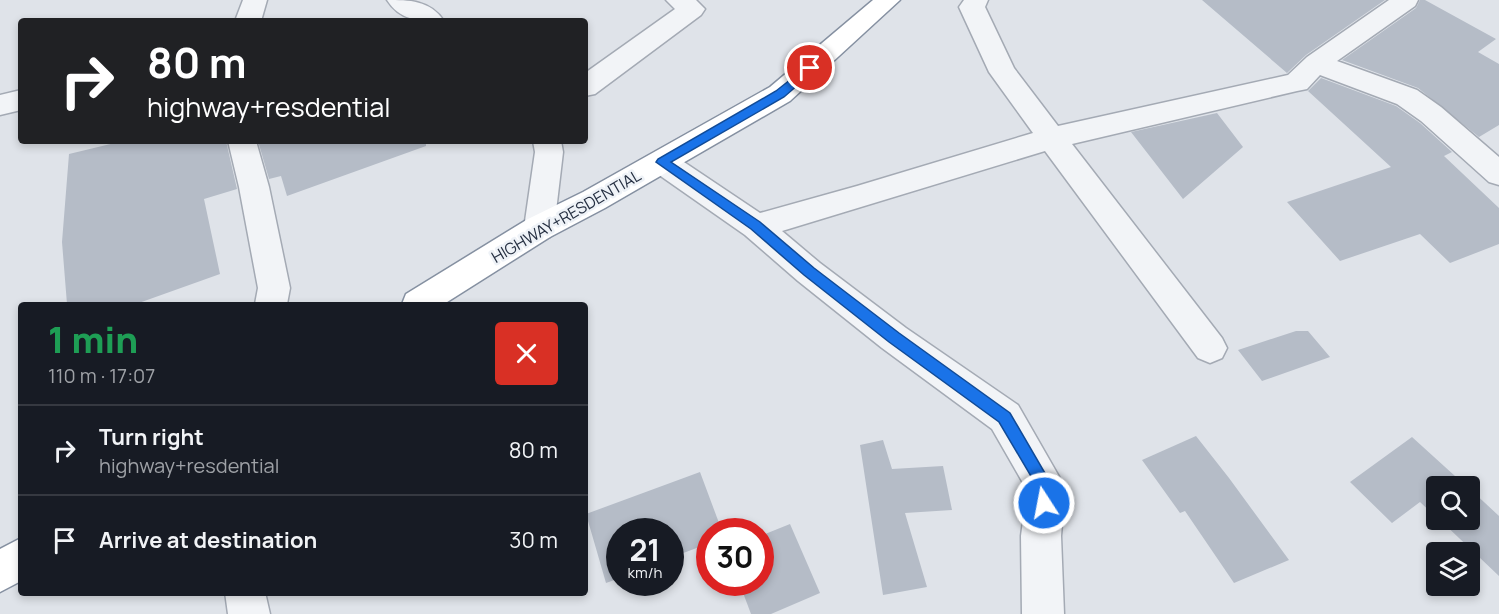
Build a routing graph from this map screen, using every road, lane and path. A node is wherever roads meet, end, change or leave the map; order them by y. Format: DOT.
graph roads {
  1 [pos="255,0"];
  2 [pos="399,0"];
  3 [pos="678,0"];
  4 [pos="888,0"];
  5 [pos="976,0"];
  6 [pos="1406,0"];
  7 [pos="249,18"];
  8 [pos="426,18"];
  9 [pos="1316,63"];
  10 [pos="588,85"];
  11 [pos="18,101"];
  12 [pos="0,105"];
  13 [pos="1052,138"];
  14 [pos="243,144"];
  15 [pos="548,144"];
  16 [pos="1485,151"];
  17 [pos="662,162"];
  18 [pos="1499,174"];
  19 [pos="756,226"];
  20 [pos="539,228"];
  21 [pos="271,302"];
  22 [pos="420,302"];
  23 [pos="1210,348"];
  24 [pos="18,560"];
  25 [pos="0,572"];
  26 [pos="246,596"];
  27 [pos="249,614"];
  28 [pos="1042,614"];
  1 -- 7 [label="street"];
  2 -- 8 [label="street"];
  3 -- 10 [label="street"];
  4 -- 17 [label="highway, HIGHWAY+RESDENTIAL"];
  5 -- 13 [label="street"];
  6 -- 9 [label="street"];
  9 -- 13 [label="street"];
  9 -- 16 [label="street"];
  11 -- 12 [label="street"];
  13 -- 19 [label="street"];
  13 -- 23 [label="street"];
  14 -- 21 [label="street"];
  15 -- 20 [label="street"];
  16 -- 18 [label="street"];
  17 -- 19 [label="street"];
  17 -- 20 [label="highway, HIGHWAY+RESDENTIAL"];
  19 -- 28 [label="street"];
  20 -- 22 [label="highway, HIGHWAY+RESDENTIAL"];
  24 -- 25 [label="highway"];
  26 -- 27 [label="street"];
}
